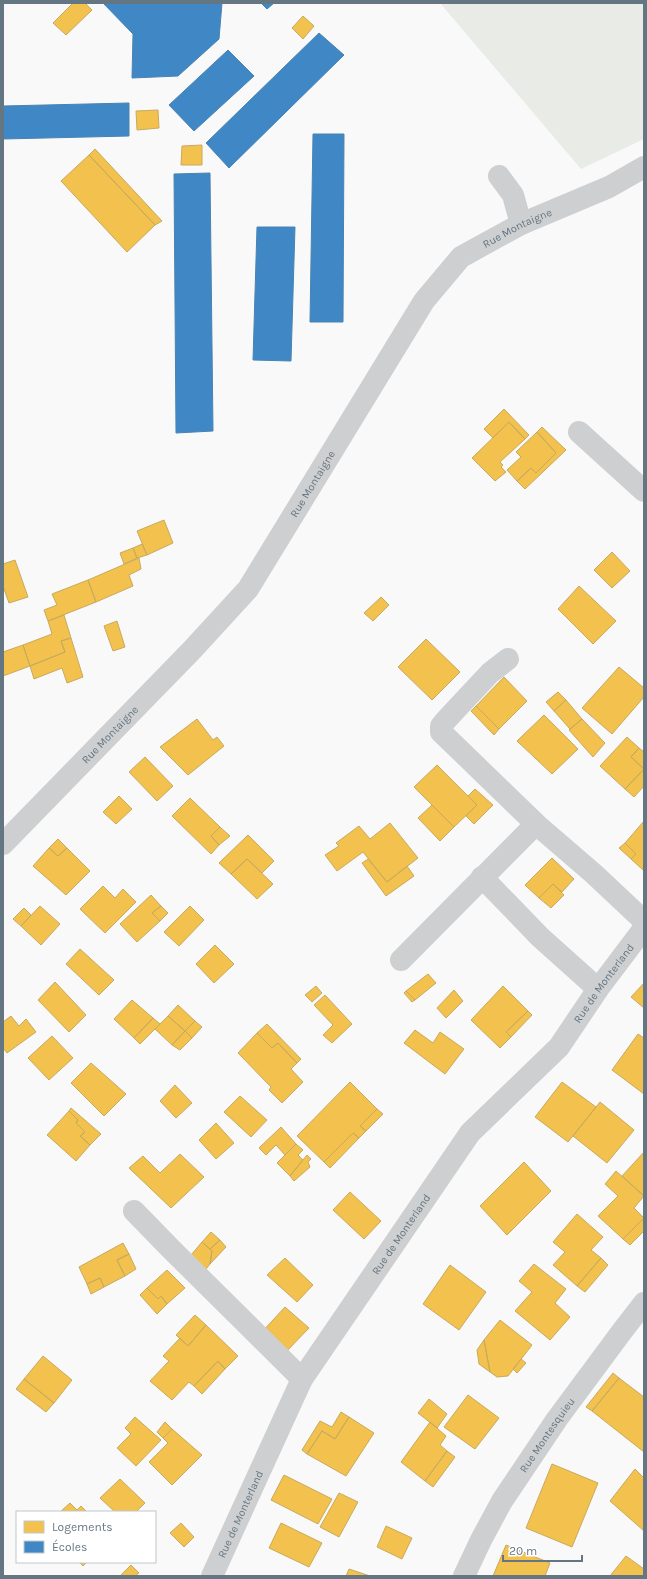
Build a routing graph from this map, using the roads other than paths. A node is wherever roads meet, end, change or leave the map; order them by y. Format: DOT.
graph roads {
  1 [pos="644,167"];
  2 [pos="499,176"];
  3 [pos="521,224"];
  4 [pos="579,432"];
  5 [pos="644,491"];
  6 [pos="508,659"];
  7 [pos="536,824"];
  8 [pos="3,844"];
  9 [pos="482,878"];
  10 [pos="644,921"];
  11 [pos="644,928"];
  12 [pos="401,960"];
  13 [pos="598,989"];
  14 [pos="134,1211"];
  15 [pos="644,1303"];
  16 [pos="302,1378"];
  17 [pos="212,1576"];
  18 [pos="464,1576"];
  1 -- 3 [label="street, Rue Montaigne"];
  2 -- 3 [label="street"];
  3 -- 8 [label="street, Rue Montaigne"];
  4 -- 5 [label="street"];
  6 -- 7 [label="street"];
  7 -- 9 [label="street"];
  7 -- 10 [label="street"];
  9 -- 12 [label="street"];
  9 -- 13 [label="street"];
  11 -- 13 [label="street, Rue de Monterland"];
  13 -- 16 [label="street, Rue de Monterland"];
  14 -- 16 [label="street"];
  15 -- 18 [label="street, Rue Montesquieu"];
  16 -- 17 [label="street, Rue de Monterland"];
}
